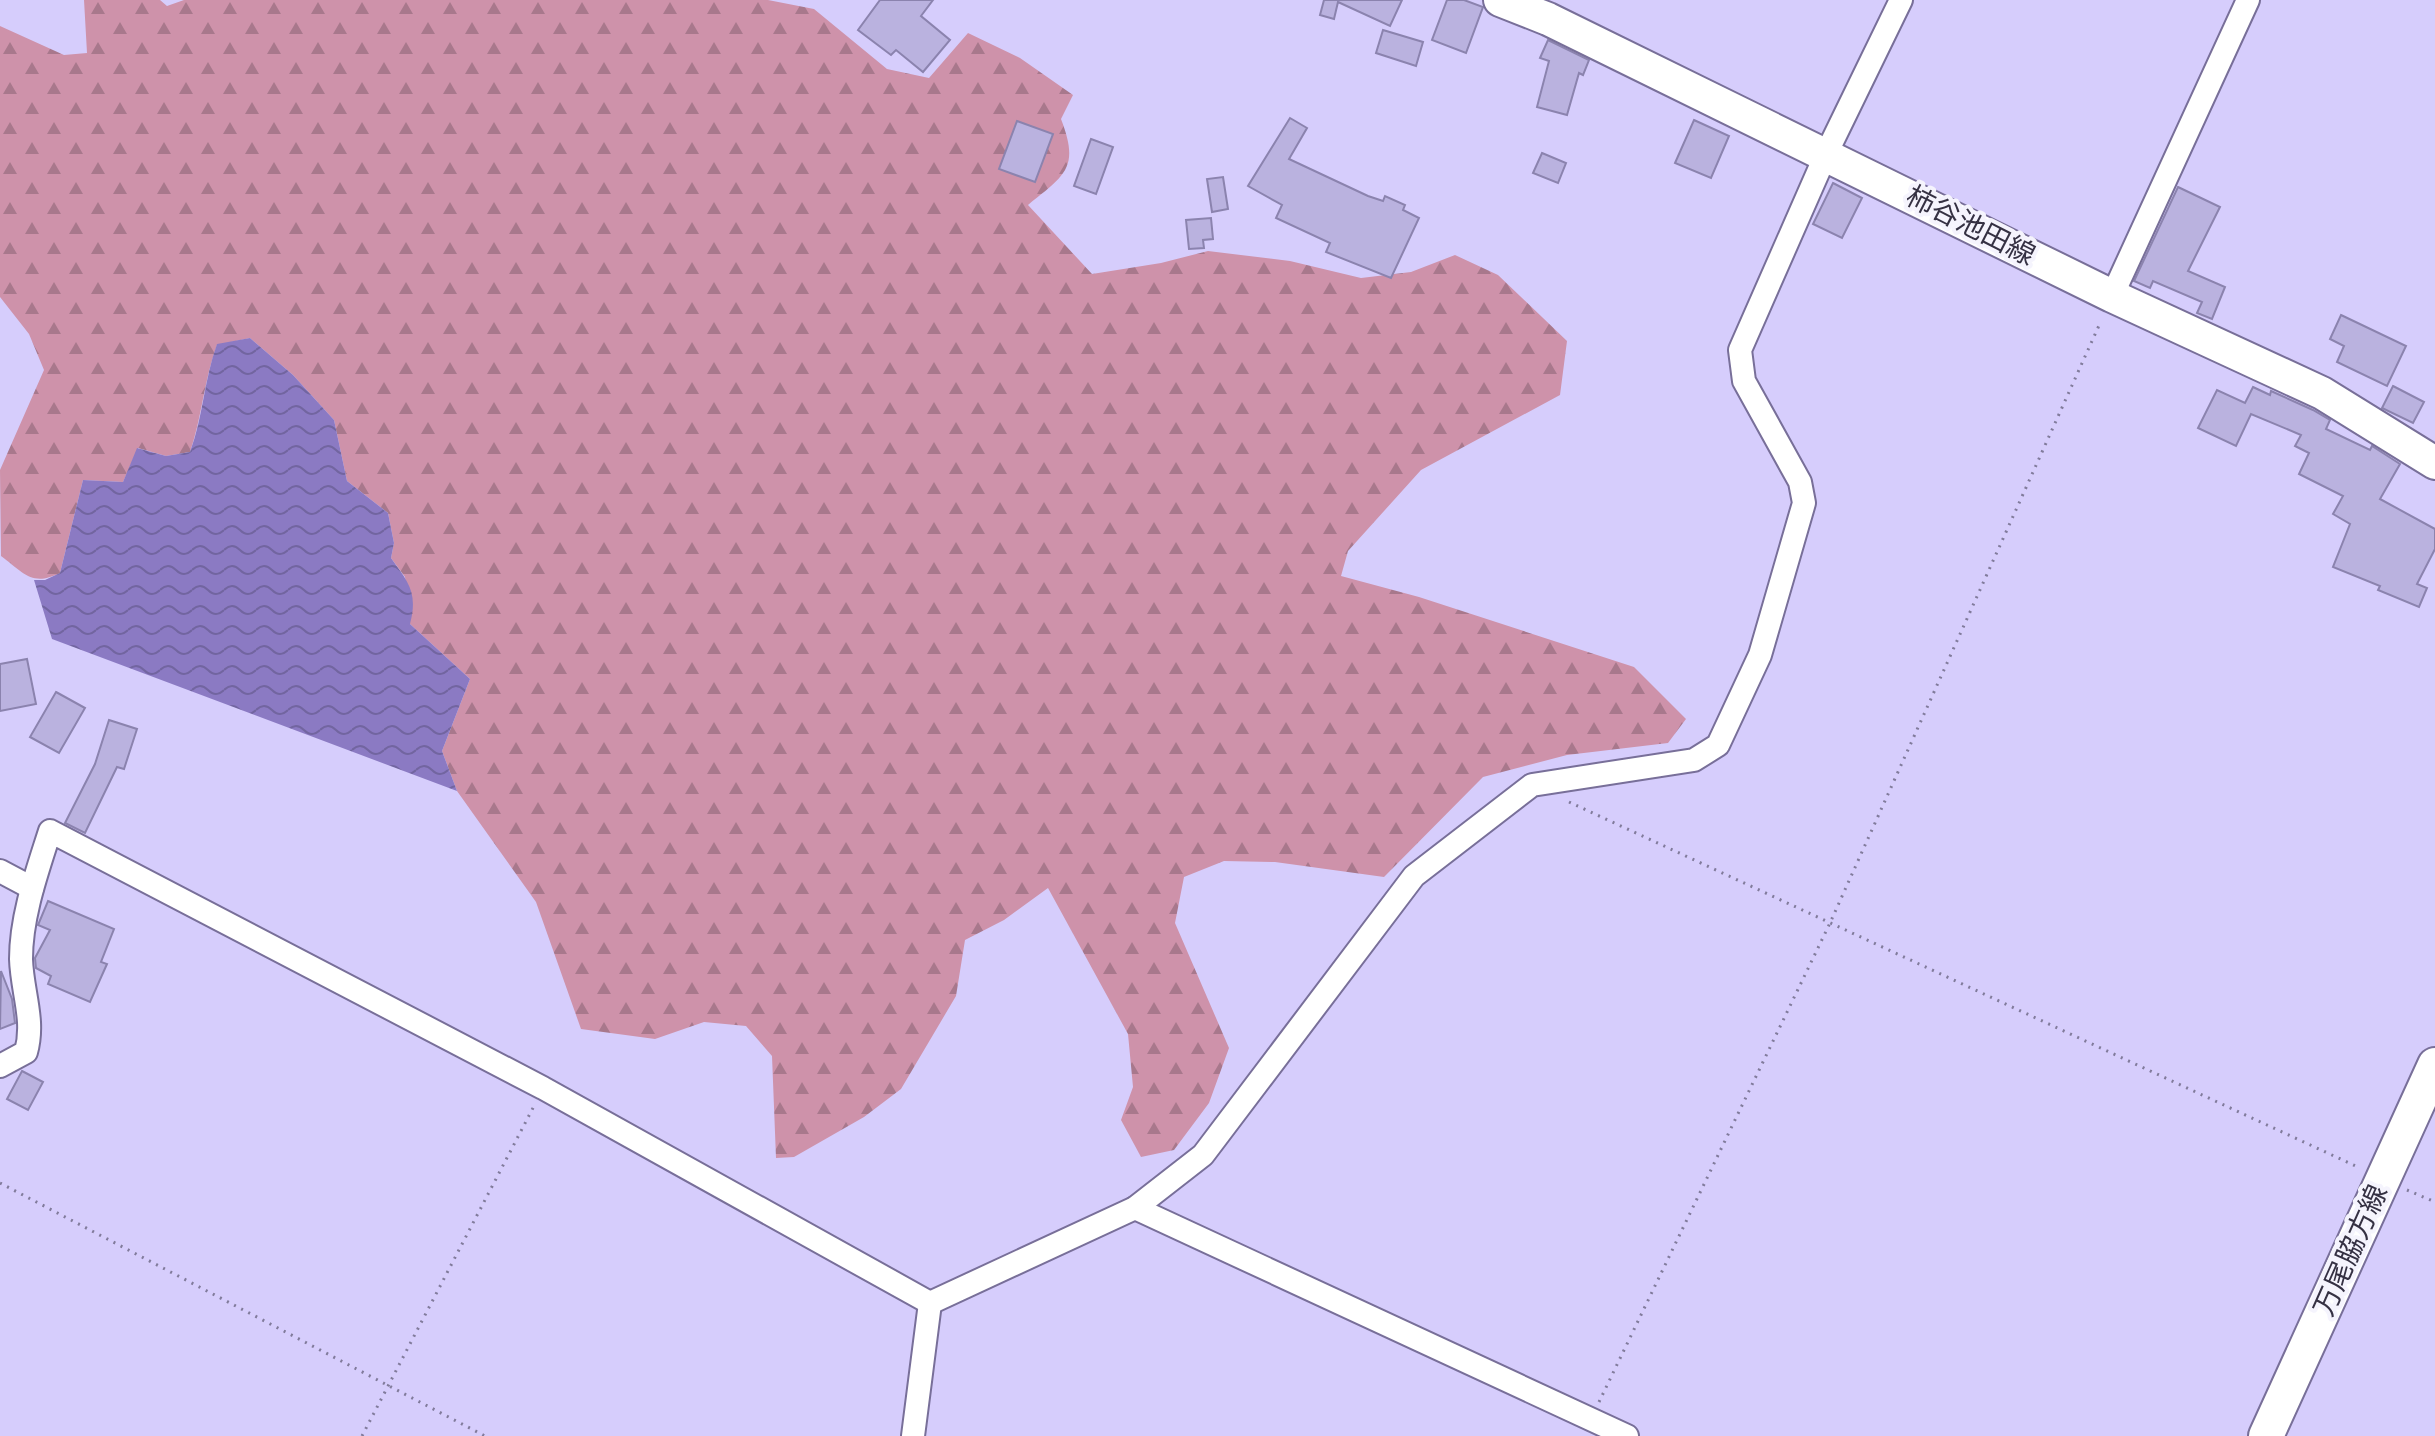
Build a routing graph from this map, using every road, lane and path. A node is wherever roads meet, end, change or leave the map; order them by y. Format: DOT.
graph roads {
  1 [pos="1500,0"];
  2 [pos="1901,0"];
  3 [pos="2248,0"];
  4 [pos="1552,9"];
  5 [pos="1827,152"];
  6 [pos="2112,296"];
  7 [pos="2435,463"];
  8 [pos="1532,785"];
  9 [pos="0,871"];
  10 [pos="32,888"];
  11 [pos="1830,923"];
  12 [pos="2435,1065"];
  13 [pos="0,1066"];
  14 [pos="543,1088"];
  15 [pos="2383,1179"];
  16 [pos="0,1183"];
  17 [pos="1135,1208"];
  18 [pos="930,1303"];
  19 [pos="388,1386"];
  20 [pos="1586,1428"];
  21 [pos="362,1436"];
  22 [pos="485,1436"];
  23 [pos="913,1436"];
  24 [pos="1627,1436"];
  25 [pos="2266,1436"];
  1 -- 4 [label="main road, 柿谷池田線"];
  2 -- 5 [label="street"];
  3 -- 6 [label="street"];
  4 -- 5 [label="main road, 柿谷池田線"];
  5 -- 6 [label="main road, 柿谷池田線"];
  5 -- 8 [label="street"];
  6 -- 7 [label="main road, 柿谷池田線"];
  6 -- 11 [label="path"];
  8 -- 11 [label="path"];
  8 -- 17 [label="street"];
  9 -- 10 [label="street"];
  10 -- 13 [label="street"];
  10 -- 14 [label="street"];
  11 -- 15 [label="path"];
  11 -- 20 [label="path"];
  12 -- 15 [label="main road, 万尾脇方線"];
  14 -- 18 [label="street"];
  14 -- 19 [label="path"];
  15 -- 25 [label="main road, 万尾脇方線"];
  16 -- 19 [label="path"];
  17 -- 18 [label="street"];
  17 -- 20 [label="street"];
  18 -- 23 [label="street"];
  19 -- 21 [label="path"];
  19 -- 22 [label="path"];
  20 -- 24 [label="street"];
}
